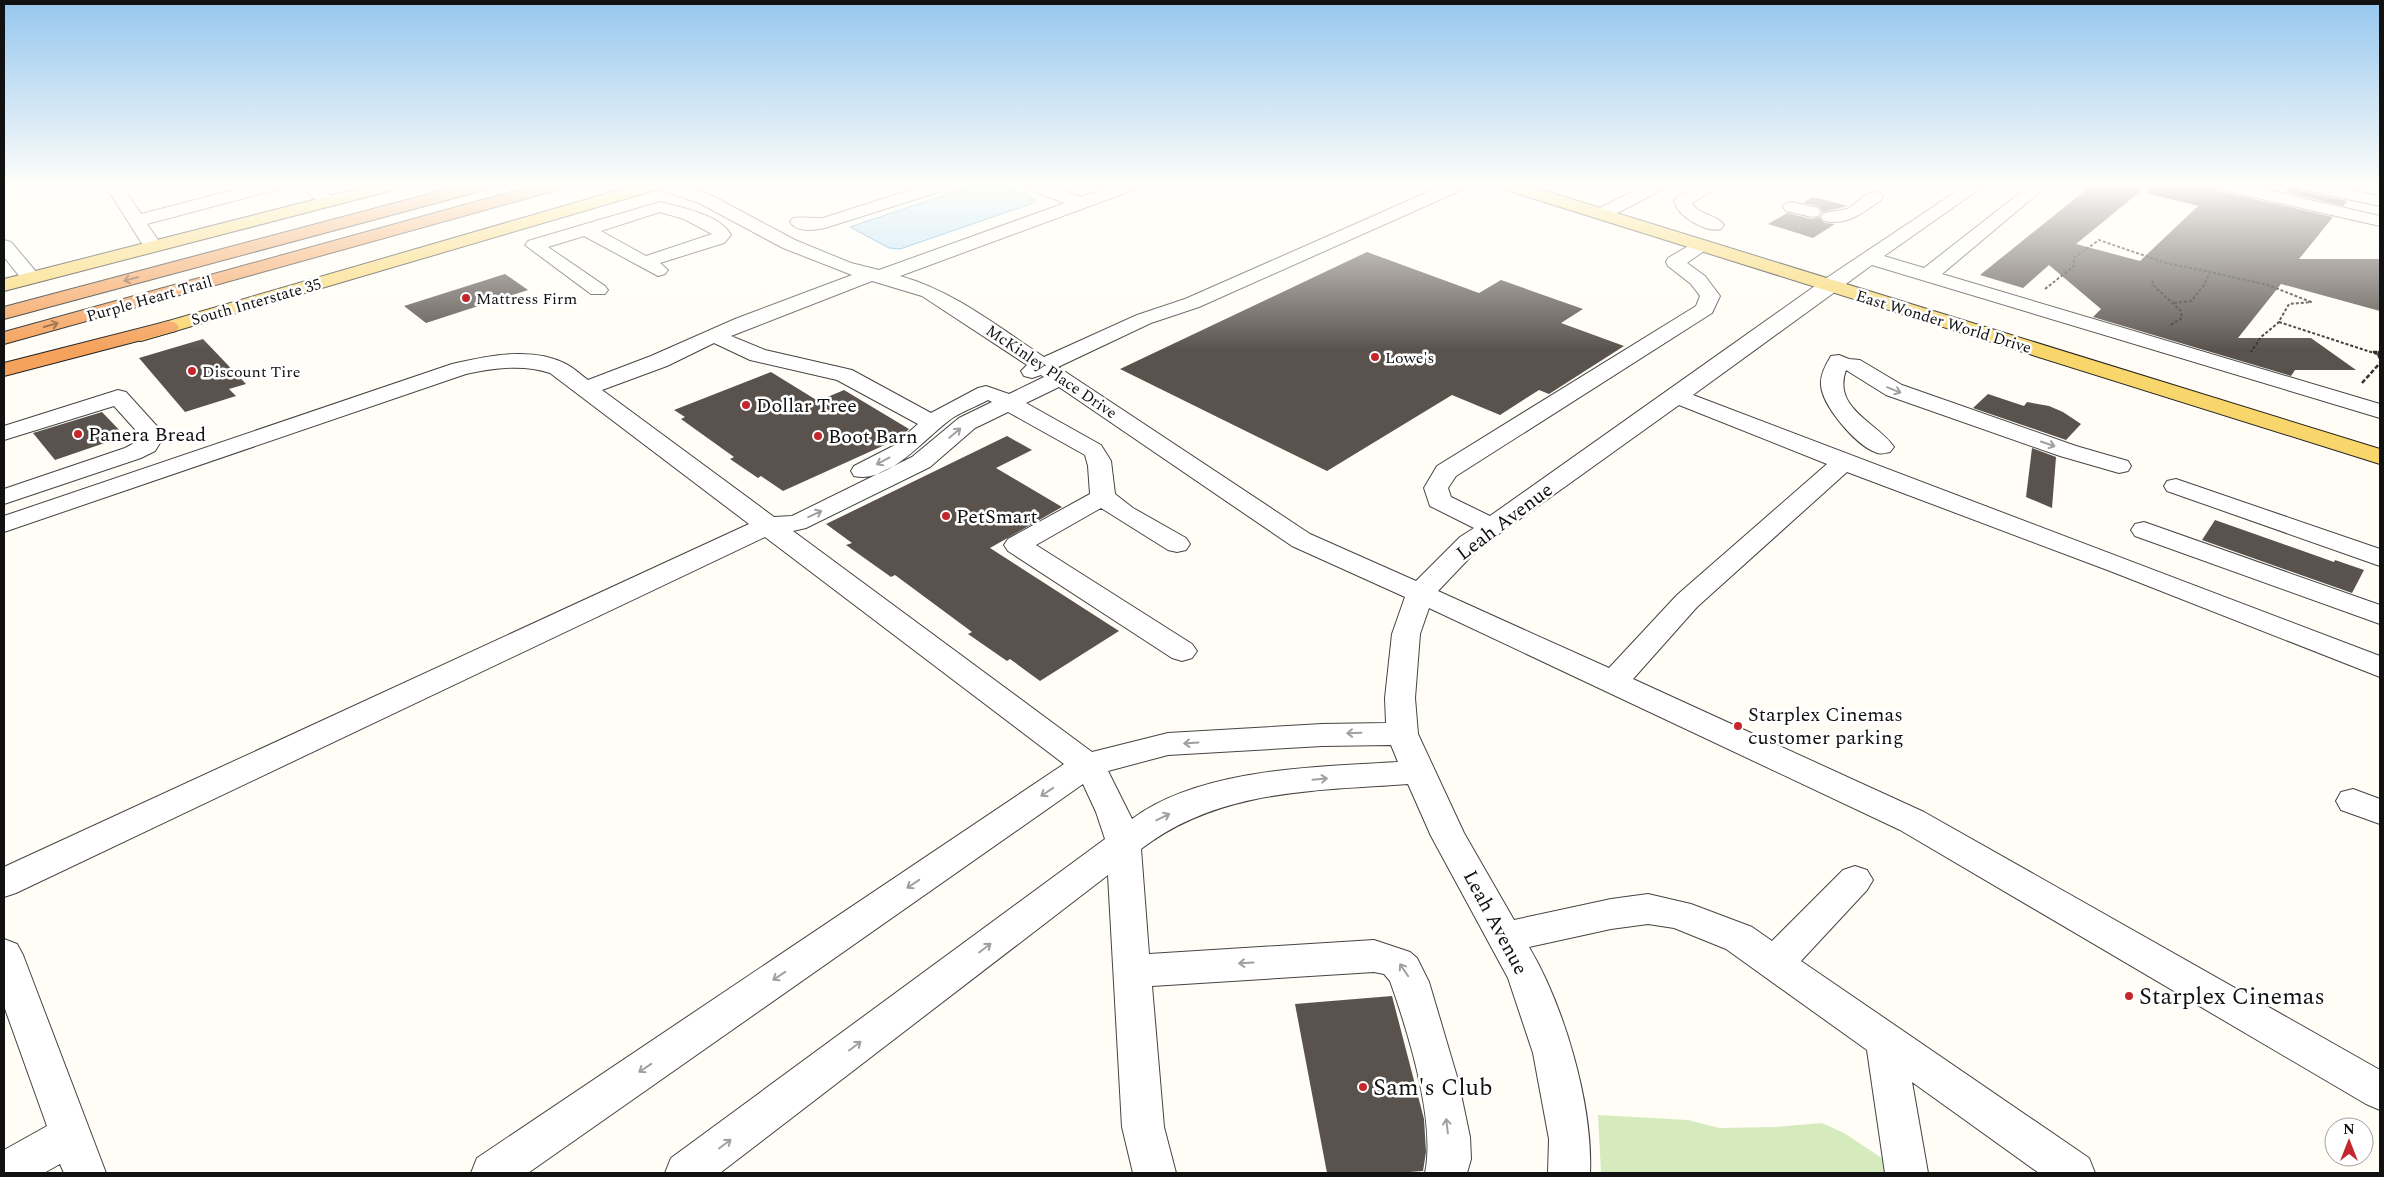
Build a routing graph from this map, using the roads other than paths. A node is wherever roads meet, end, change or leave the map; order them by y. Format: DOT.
graph roads {
  1 [pos="149,240"];
  2 [pos="177,240"];
  3 [pos="275,240"];
  4 [pos="357,240"];
  5 [pos="466,240"];
  6 [pos="552,240"];
  7 [pos="604,240"];
  8 [pos="716,240"];
  9 [pos="781,240"];
  10 [pos="975,240"];
  11 [pos="1331,240"];
  12 [pos="1683,240"];
  13 [pos="1895,240"];
  14 [pos="1972,240"];
  15 [pos="4,246"];
  16 [pos="153,246"];
  17 [pos="1702,246"];
  18 [pos="1869,258"];
  19 [pos="876,275"];
  20 [pos="1928,276"];
  21 [pos="31,278"];
  22 [pos="4,285"];
  23 [pos="1828,285"];
  24 [pos="598,290"];
  25 [pos="4,312"];
  26 [pos="169,327"];
  27 [pos="715,336"];
  28 [pos="4,338"];
  29 [pos="4,370"];
  30 [pos="1053,371"];
  31 [pos="4,376"];
  32 [pos="587,388"];
  33 [pos="1678,396"];
  34 [pos="118,397"];
  35 [pos="998,397"];
  36 [pos="2380,411"];
  37 [pos="4,415"];
  38 [pos="933,423"];
  39 [pos="4,433"];
  40 [pos="1882,447"];
  41 [pos="2380,457"];
  42 [pos="1844,462"];
  43 [pos="2119,466"];
  44 [pos="2176,486"];
  45 [pos="1103,497"];
  46 [pos="5,514"];
  47 [pos="768,525"];
  48 [pos="1493,527"];
  49 [pos="2144,530"];
  50 [pos="1178,544"];
  51 [pos="2380,558"];
  52 [pos="1421,592"];
  53 [pos="2380,615"];
  54 [pos="1182,651"];
  55 [pos="2380,667"];
  56 [pos="1613,683"];
  57 [pos="1402,734"];
  58 [pos="1087,765"];
  59 [pos="1419,772"];
  60 [pos="1123,844"];
  61 [pos="1855,880"];
  62 [pos="4,883"];
  63 [pos="1505,936"];
  64 [pos="4,956"];
  65 [pos="1775,963"];
  66 [pos="1132,971"];
  67 [pos="1885,1040"];
  68 [pos="2380,1091"];
  69 [pos="71,1135"];
  70 [pos="4,1173"];
  71 [pos="86,1173"];
  72 [pos="492,1173"];
  73 [pos="686,1173"];
  74 [pos="1154,1173"];
  75 [pos="1446,1173"];
  76 [pos="1569,1173"];
  77 [pos="1906,1173"];
  78 [pos="2074,1173"];
  1 -- 16 [label="street"];
  2 -- 16 [label="main road"];
  3 -- 25 [label="highway, Purple Heart Trail, one-way"];
  28 -- 4 [label="highway, Purple Heart Trail, one-way"];
  5 -- 26 [label="main road, South Interstate 35"];
  6 -- 24 [label="street"];
  7 -- 8 [label="street"];
  9 -- 19 [label="street, McKinley Place Drive"];
  10 -- 19 [label="street"];
  11 -- 30 [label="street"];
  12 -- 17 [label="main road, East Wonder World Drive"];
  13 -- 18 [label="street, Leah Avenue"];
  14 -- 20 [label="street"];
  15 -- 21 [label="street"];
  16 -- 21 [label="main road"];
  17 -- 23 [label="main road, East Wonder World Drive"];
  17 -- 48 [label="street"];
  18 -- 20 [label="street"];
  18 -- 23 [label="street, Leah Avenue"];
  19 -- 27 [label="street"];
  19 -- 30 [label="street, McKinley Place Drive"];
  20 -- 36 [label="street"];
  21 -- 22 [label="main road"];
  23 -- 33 [label="street, Leah Avenue"];
  23 -- 41 [label="main road, East Wonder World Drive"];
  26 -- 29 [label="highway"];
  26 -- 31 [label="main road, South Interstate 35"];
  27 -- 32 [label="street"];
  27 -- 38 [label="street"];
  30 -- 35 [label="street"];
  30 -- 52 [label="street, McKinley Place Drive"];
  32 -- 46 [label="street"];
  32 -- 47 [label="street"];
  33 -- 42 [label="street"];
  33 -- 48 [label="street, Leah Avenue"];
  34 -- 37 [label="street"];
  34 -- 39 [label="street"];
  34 -- 46 [label="street"];
  35 -- 38 [label="street"];
  35 -- 45 [label="street"];
  47 -- 35 [label="street, one-way"];
  38 -- 47 [label="street, one-way"];
  40 -- 43 [label="street, one-way"];
  42 -- 55 [label="street"];
  42 -- 56 [label="street"];
  44 -- 51 [label="street"];
  45 -- 50 [label="street"];
  45 -- 54 [label="street"];
  47 -- 58 [label="street"];
  47 -- 62 [label="street"];
  48 -- 52 [label="street, Leah Avenue"];
  49 -- 53 [label="street"];
  52 -- 56 [label="street, McKinley Place Drive"];
  52 -- 57 [label="street, Leah Avenue"];
  56 -- 68 [label="street, McKinley Place Drive"];
  57 -- 58 [label="street, one-way"];
  57 -- 59 [label="street, Leah Avenue"];
  58 -- 60 [label="street"];
  58 -- 72 [label="street, one-way"];
  60 -- 59 [label="street, one-way"];
  59 -- 63 [label="street, Leah Avenue"];
  60 -- 66 [label="street"];
  73 -- 60 [label="street, one-way"];
  61 -- 65 [label="street"];
  63 -- 65 [label="street"];
  63 -- 76 [label="street, Leah Avenue"];
  64 -- 69 [label="street"];
  65 -- 67 [label="street"];
  66 -- 74 [label="street"];
  75 -- 66 [label="street, one-way"];
  67 -- 77 [label="street"];
  67 -- 78 [label="street"];
  69 -- 70 [label="street"];
  69 -- 71 [label="street"];
}
